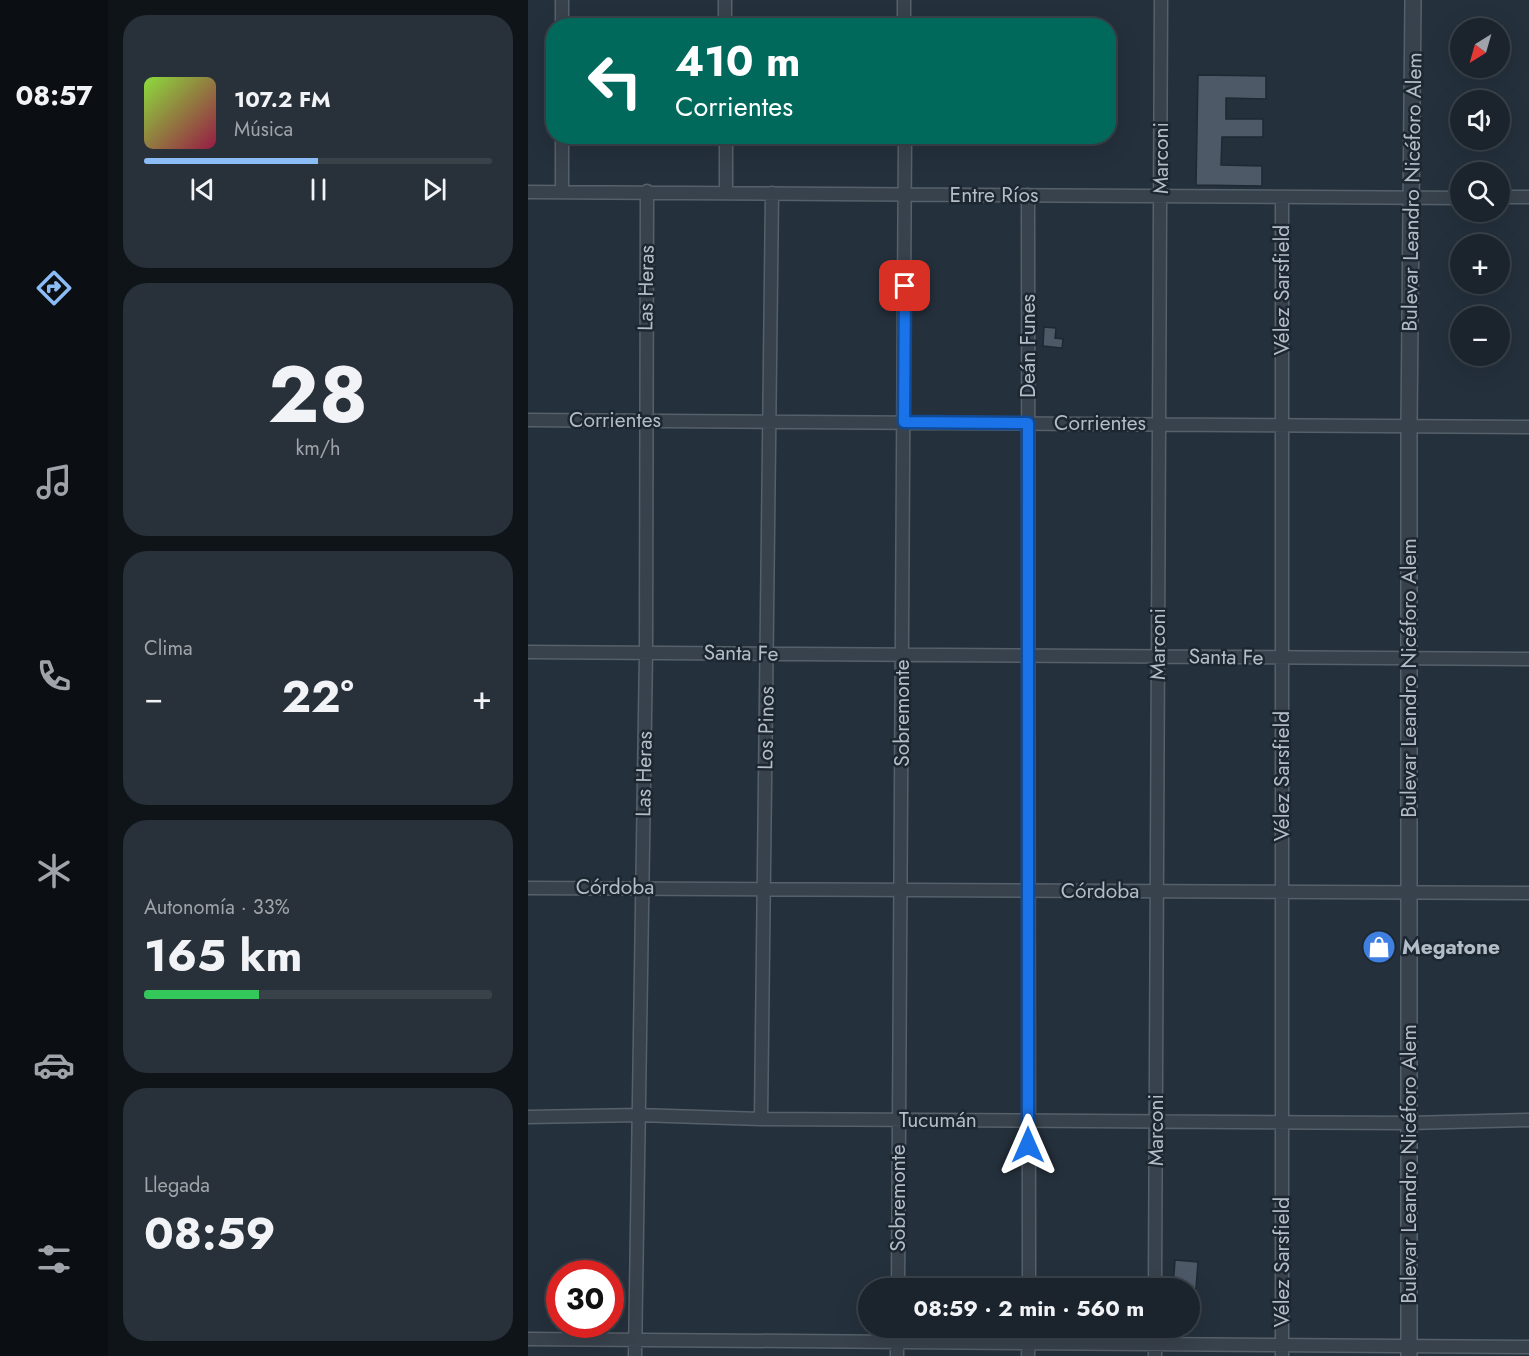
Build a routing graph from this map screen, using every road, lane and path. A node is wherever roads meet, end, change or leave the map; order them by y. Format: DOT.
graph roads {
  1 [pos="562,0"];
  2 [pos="725,0"];
  3 [pos="904,0"];
  4 [pos="1161,0"];
  5 [pos="1413,0"];
  6 [pos="562,18"];
  7 [pos="725,18"];
  8 [pos="904,18"];
  9 [pos="562,144"];
  10 [pos="726,144"];
  11 [pos="905,144"];
  12 [pos="647,191"];
  13 [pos="528,192"];
  14 [pos="562,192"];
  15 [pos="726,193"];
  16 [pos="772,194"];
  17 [pos="906,194"];
  18 [pos="1028,195"];
  19 [pos="1161,196"];
  20 [pos="1282,197"];
  21 [pos="1510,197"];
  22 [pos="1529,197"];
  23 [pos="1412,198"];
  24 [pos="1450,198"];
  25 [pos="528,420"];
  26 [pos="645,420"];
  27 [pos="770,421"];
  28 [pos="904,422"];
  29 [pos="1028,423"];
  30 [pos="1159,424"];
  31 [pos="1282,425"];
  32 [pos="1409,426"];
  33 [pos="1529,427"];
  34 [pos="528,652"];
  35 [pos="646,652"];
  36 [pos="767,654"];
  37 [pos="902,655"];
  38 [pos="1028,656"];
  39 [pos="1158,656"];
  40 [pos="1282,657"];
  41 [pos="1409,658"];
  42 [pos="1529,659"];
  43 [pos="641,887"];
  44 [pos="528,888"];
  45 [pos="764,890"];
  46 [pos="900,890"];
  47 [pos="1028,891"];
  48 [pos="1157,892"];
  49 [pos="1282,893"];
  50 [pos="1529,893"];
  51 [pos="1409,894"];
  52 [pos="638,1115"];
  53 [pos="528,1117"];
  54 [pos="761,1119"];
  55 [pos="899,1120"];
  56 [pos="1529,1120"];
  57 [pos="1028,1121"];
  58 [pos="1156,1121"];
  59 [pos="1282,1122"];
  60 [pos="1409,1123"];
  61 [pos="898,1278"];
  62 [pos="1029,1278"];
  63 [pos="1155,1278"];
  64 [pos="897,1338"];
  65 [pos="528,1339"];
  66 [pos="636,1341"];
  67 [pos="897,1342"];
  68 [pos="1529,1347"];
  69 [pos="1029,1350"];
  70 [pos="1155,1350"];
  71 [pos="1282,1351"];
  72 [pos="1409,1351"];
  73 [pos="636,1356"];
  74 [pos="897,1356"];
  1 -- 6 [label="street"];
  2 -- 7 [label="street"];
  3 -- 8 [label="street"];
  4 -- 19 [label="street, Marconi"];
  5 -- 23 [label="street, Bulevar Leandro Nicéforo Alem"];
  9 -- 14 [label="street"];
  10 -- 15 [label="street"];
  11 -- 17 [label="street, Sobremonte"];
  12 -- 14 [label="street, Entre Ríos"];
  12 -- 15 [label="street, Entre Ríos"];
  12 -- 26 [label="street, Las Heras"];
  13 -- 14 [label="street, Entre Ríos"];
  15 -- 16 [label="street, Entre Ríos"];
  16 -- 17 [label="street, Entre Ríos"];
  16 -- 27 [label="street, Los Pinos"];
  17 -- 18 [label="street, Entre Ríos"];
  17 -- 28 [label="street, Sobremonte"];
  18 -- 19 [label="street, Entre Ríos"];
  18 -- 29 [label="street, Deán Funes"];
  19 -- 20 [label="street, Entre Ríos"];
  19 -- 30 [label="street, Marconi"];
  20 -- 23 [label="street, Entre Ríos"];
  20 -- 31 [label="street, Vélez Sarsfield"];
  21 -- 22 [label="street"];
  23 -- 24 [label="street, Entre Ríos"];
  23 -- 32 [label="street, Bulevar Leandro Nicéforo Alem"];
  25 -- 26 [label="street, Corrientes"];
  26 -- 27 [label="street, Corrientes"];
  26 -- 35 [label="street, Las Heras"];
  27 -- 28 [label="street, Corrientes"];
  27 -- 36 [label="street, Los Pinos"];
  28 -- 29 [label="street, Corrientes"];
  28 -- 37 [label="street, Sobremonte"];
  29 -- 30 [label="street, Corrientes"];
  29 -- 38 [label="street, Deán Funes"];
  30 -- 31 [label="street, Corrientes"];
  30 -- 39 [label="street, Marconi"];
  31 -- 32 [label="street, Corrientes"];
  31 -- 40 [label="street, Vélez Sarsfield"];
  32 -- 33 [label="street, Corrientes"];
  32 -- 41 [label="street, Bulevar Leandro Nicéforo Alem"];
  34 -- 35 [label="street, Santa Fe"];
  35 -- 36 [label="street, Santa Fe"];
  35 -- 43 [label="street, Las Heras"];
  36 -- 37 [label="street, Santa Fe"];
  36 -- 45 [label="street, Los Pinos"];
  37 -- 38 [label="street, Santa Fe"];
  37 -- 46 [label="street, Sobremonte"];
  38 -- 39 [label="street, Santa Fe"];
  38 -- 47 [label="street, Deán Funes"];
  39 -- 40 [label="street, Santa Fe"];
  39 -- 48 [label="street, Marconi"];
  40 -- 41 [label="street, Santa Fe"];
  40 -- 49 [label="street, Vélez Sarsfield"];
  41 -- 42 [label="street, Santa Fe"];
  41 -- 51 [label="street, Bulevar Leandro Nicéforo Alem"];
  43 -- 44 [label="street, Córdoba"];
  43 -- 45 [label="street, Córdoba"];
  43 -- 52 [label="street, Las Heras"];
  45 -- 46 [label="street, Córdoba"];
  45 -- 54 [label="street, Los Pinos"];
  46 -- 47 [label="street, Córdoba"];
  46 -- 55 [label="street, Sobremonte"];
  47 -- 48 [label="street, Córdoba"];
  47 -- 57 [label="street, Deán Funes"];
  48 -- 49 [label="street, Córdoba"];
  48 -- 58 [label="street, Marconi"];
  49 -- 51 [label="street, Córdoba"];
  49 -- 59 [label="street, Vélez Sarsfield"];
  50 -- 51 [label="street, Córdoba"];
  51 -- 60 [label="street, Bulevar Leandro Nicéforo Alem"];
  52 -- 53 [label="street, Tucumán"];
  52 -- 54 [label="street, Tucumán"];
  52 -- 66 [label="street, Las Heras"];
  54 -- 55 [label="street, Tucumán"];
  55 -- 57 [label="street, Tucumán"];
  55 -- 61 [label="street, Sobremonte"];
  56 -- 60 [label="street, Tucumán"];
  57 -- 58 [label="street, Tucumán"];
  57 -- 62 [label="street, Deán Funes"];
  58 -- 59 [label="street, Tucumán"];
  58 -- 63 [label="street, Marconi"];
  59 -- 60 [label="street, Tucumán"];
  59 -- 71 [label="street, Vélez Sarsfield"];
  60 -- 72 [label="street, Bulevar Leandro Nicéforo Alem"];
  64 -- 67 [label="street"];
  65 -- 66 [label="street"];
  66 -- 67 [label="street"];
  66 -- 73 [label="street, Las Heras"];
  67 -- 69 [label="street"];
  67 -- 74 [label="street"];
  68 -- 72 [label="street"];
  69 -- 70 [label="street"];
  70 -- 71 [label="street"];
  71 -- 72 [label="street"];
}
